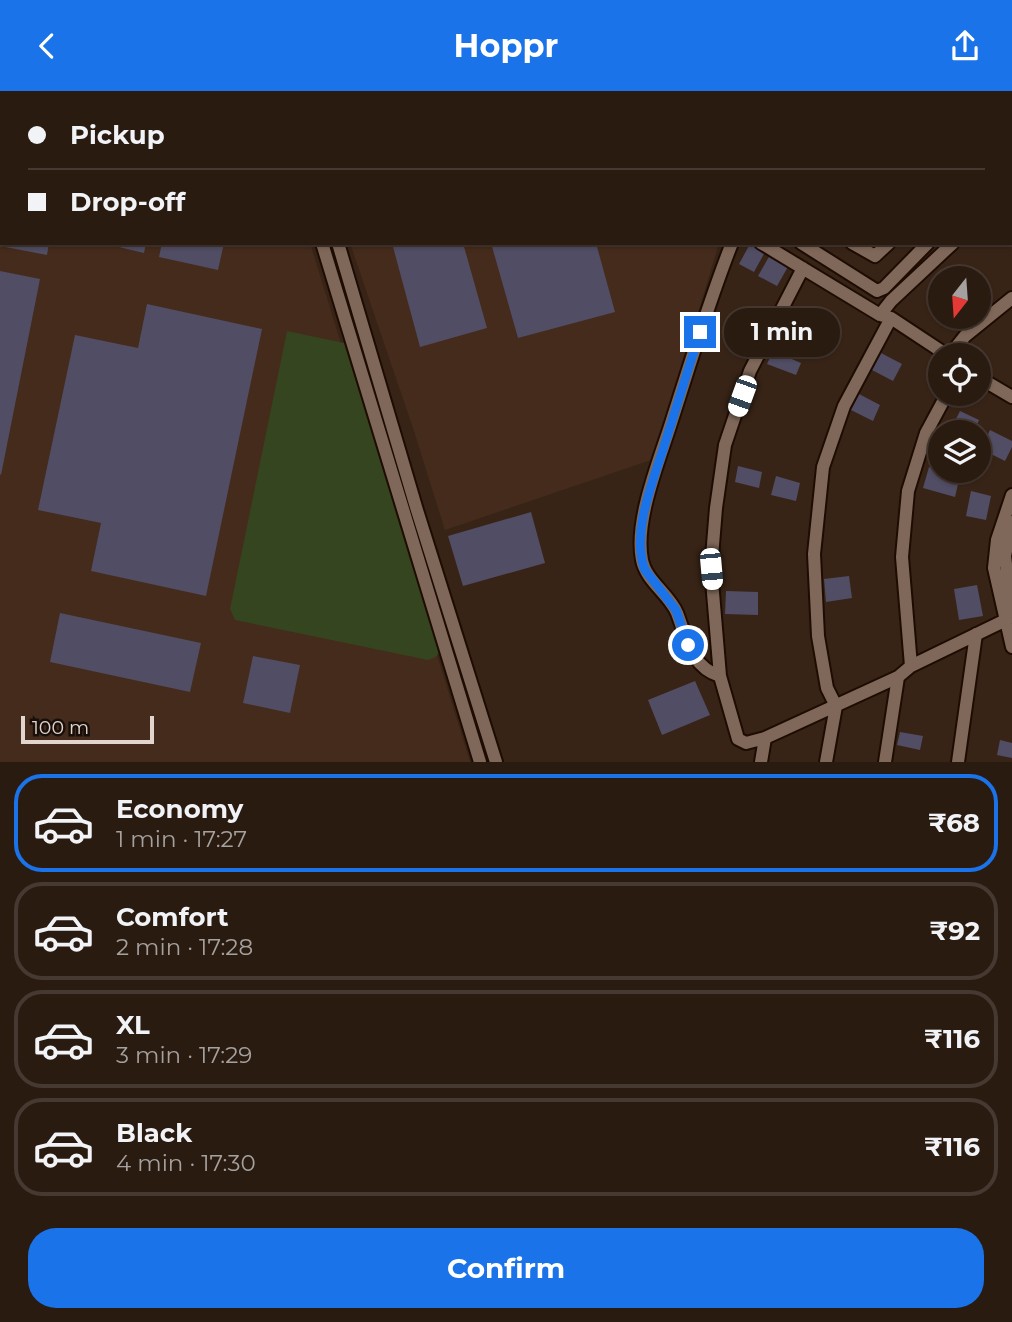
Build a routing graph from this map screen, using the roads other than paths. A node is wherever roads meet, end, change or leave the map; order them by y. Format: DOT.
graph roads {
  1 [pos="323,245"];
  2 [pos="339,245"];
  3 [pos="731,245"];
  4 [pos="764,245"];
  5 [pos="804,245"];
  6 [pos="856,245"];
  7 [pos="887,245"];
  8 [pos="926,245"];
  9 [pos="951,245"];
  10 [pos="803,268"];
  11 [pos="1012,298"];
  12 [pos="885,317"];
  13 [pos="928,343"];
  14 [pos="959,343"];
  15 [pos="991,385"];
  16 [pos="1012,397"];
  17 [pos="941,406"];
  18 [pos="397,468"];
  19 [pos="1012,495"];
  20 [pos="1012,522"];
  21 [pos="1010,617"];
  22 [pos="976,634"];
  23 [pos="1012,647"];
  24 [pos="911,666"];
  25 [pos="720,675"];
  26 [pos="898,677"];
  27 [pos="836,706"];
  28 [pos="765,738"];
  29 [pos="480,762"];
  30 [pos="496,762"];
  31 [pos="761,762"];
  32 [pos="825,762"];
  33 [pos="885,762"];
  34 [pos="958,762"];
  1 -- 18 [label="street"];
  2 -- 18 [label="street"];
  3 -- 25 [label="street"];
  4 -- 10 [label="street"];
  5 -- 8 [label="street"];
  6 -- 7 [label="street"];
  9 -- 12 [label="street"];
  10 -- 12 [label="street"];
  10 -- 25 [label="street"];
  11 -- 14 [label="street"];
  12 -- 13 [label="street"];
  12 -- 27 [label="street"];
  15 -- 16 [label="street"];
  17 -- 24 [label="street"];
  18 -- 29 [label="street"];
  18 -- 30 [label="street"];
  19 -- 21 [label="street"];
  20 -- 21 [label="street"];
  21 -- 22 [label="street"];
  21 -- 23 [label="street"];
  22 -- 24 [label="street"];
  22 -- 34 [label="street"];
  24 -- 26 [label="street"];
  25 -- 28 [label="street"];
  26 -- 27 [label="street"];
  26 -- 33 [label="street"];
  27 -- 28 [label="street"];
  27 -- 32 [label="street"];
  28 -- 31 [label="street"];
}
